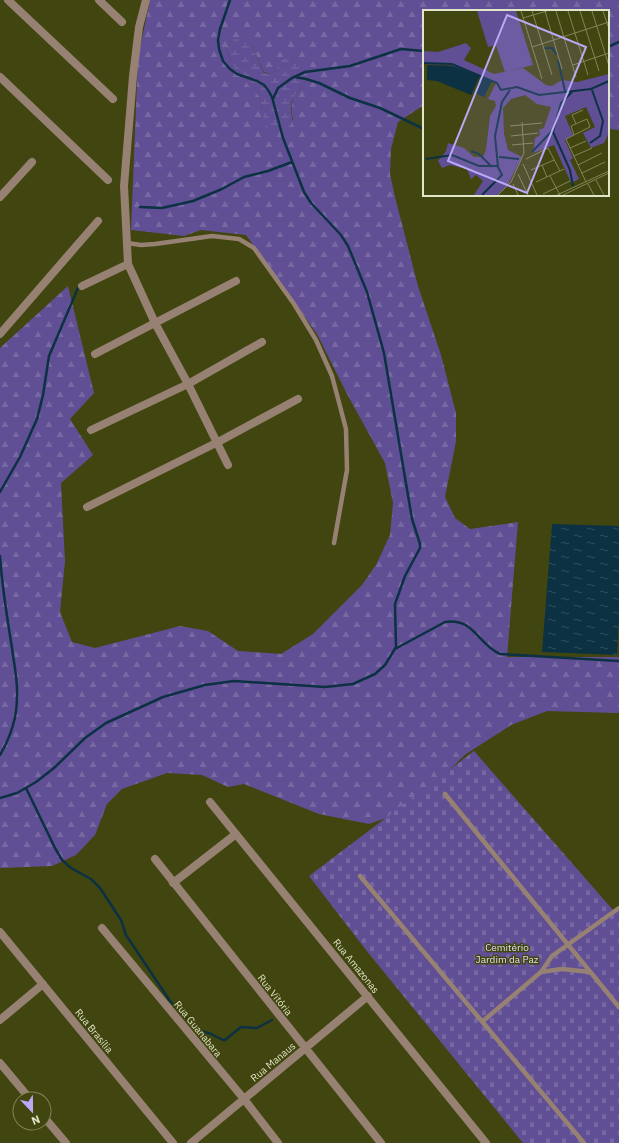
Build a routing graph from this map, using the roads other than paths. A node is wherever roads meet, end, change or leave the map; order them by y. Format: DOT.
graph roads {
  1 [pos="8,0"];
  2 [pos="98,0"];
  3 [pos="146,0"];
  4 [pos="122,22"];
  5 [pos="0,77"];
  6 [pos="113,99"];
  7 [pos="32,162"];
  8 [pos="108,180"];
  9 [pos="0,197"];
  10 [pos="98,221"];
  11 [pos="126,243"];
  12 [pos="128,264"];
  13 [pos="236,281"];
  14 [pos="82,286"];
  15 [pos="155,323"];
  16 [pos="0,334"];
  17 [pos="262,342"];
  18 [pos="94,354"];
  19 [pos="188,384"];
  20 [pos="298,399"];
  21 [pos="91,430"];
  22 [pos="218,442"];
  23 [pos="228,465"];
  24 [pos="87,507"];
  25 [pos="334,543"];
  26 [pos="445,794"];
  27 [pos="210,802"];
  28 [pos="236,834"];
  29 [pos="155,859"];
  30 [pos="360,876"];
  31 [pos="173,883"];
  32 [pos="619,908"];
  33 [pos="102,928"];
  34 [pos="0,932"];
  35 [pos="568,946"];
  36 [pos="541,972"];
  37 [pos="590,972"];
  38 [pos="43,984"];
  39 [pos="368,996"];
  40 [pos="619,1007"];
  41 [pos="0,1020"];
  42 [pos="483,1021"];
  43 [pos="305,1049"];
  44 [pos="0,1063"];
  45 [pos="23,1091"];
  46 [pos="244,1099"];
  47 [pos="52,1126"];
  48 [pos="66,1143"];
  49 [pos="173,1143"];
  50 [pos="191,1143"];
  51 [pos="278,1143"];
  52 [pos="381,1143"];
  53 [pos="486,1143"];
  54 [pos="584,1143"];
  1 -- 6 [label="street"];
  2 -- 4 [label="street"];
  3 -- 11 [label="street"];
  5 -- 8 [label="street"];
  7 -- 9 [label="street"];
  10 -- 16 [label="street"];
  11 -- 12 [label="street"];
  11 -- 25 [label="lane"];
  12 -- 14 [label="street"];
  12 -- 15 [label="street"];
  13 -- 15 [label="street"];
  15 -- 18 [label="street"];
  15 -- 19 [label="street"];
  17 -- 19 [label="street"];
  19 -- 21 [label="street"];
  19 -- 22 [label="street"];
  20 -- 22 [label="street"];
  22 -- 23 [label="street"];
  22 -- 24 [label="street"];
  26 -- 35 [label="lane"];
  27 -- 28 [label="street, Rua Amazonas"];
  28 -- 31 [label="street"];
  28 -- 39 [label="street, Rua Amazonas"];
  29 -- 31 [label="street, Rua Vitória"];
  30 -- 42 [label="lane"];
  31 -- 43 [label="street, Rua Vitória"];
  32 -- 35 [label="lane"];
  33 -- 46 [label="street, Rua Guanabara"];
  34 -- 38 [label="street, Rua Brasília"];
  35 -- 36 [label="lane"];
  35 -- 37 [label="lane"];
  36 -- 37 [label="lane"];
  36 -- 42 [label="lane"];
  37 -- 40 [label="lane"];
  38 -- 41 [label="street"];
  38 -- 49 [label="street, Rua Brasília"];
  39 -- 43 [label="street, Rua Manaus"];
  39 -- 53 [label="street, Rua Amazonas"];
  42 -- 54 [label="lane"];
  43 -- 46 [label="street, Rua Manaus"];
  43 -- 52 [label="street, Rua Vitória"];
  44 -- 45 [label="street"];
  46 -- 50 [label="street, Rua Manaus"];
  46 -- 51 [label="street, Rua Guanabara"];
  47 -- 48 [label="street"];
}
